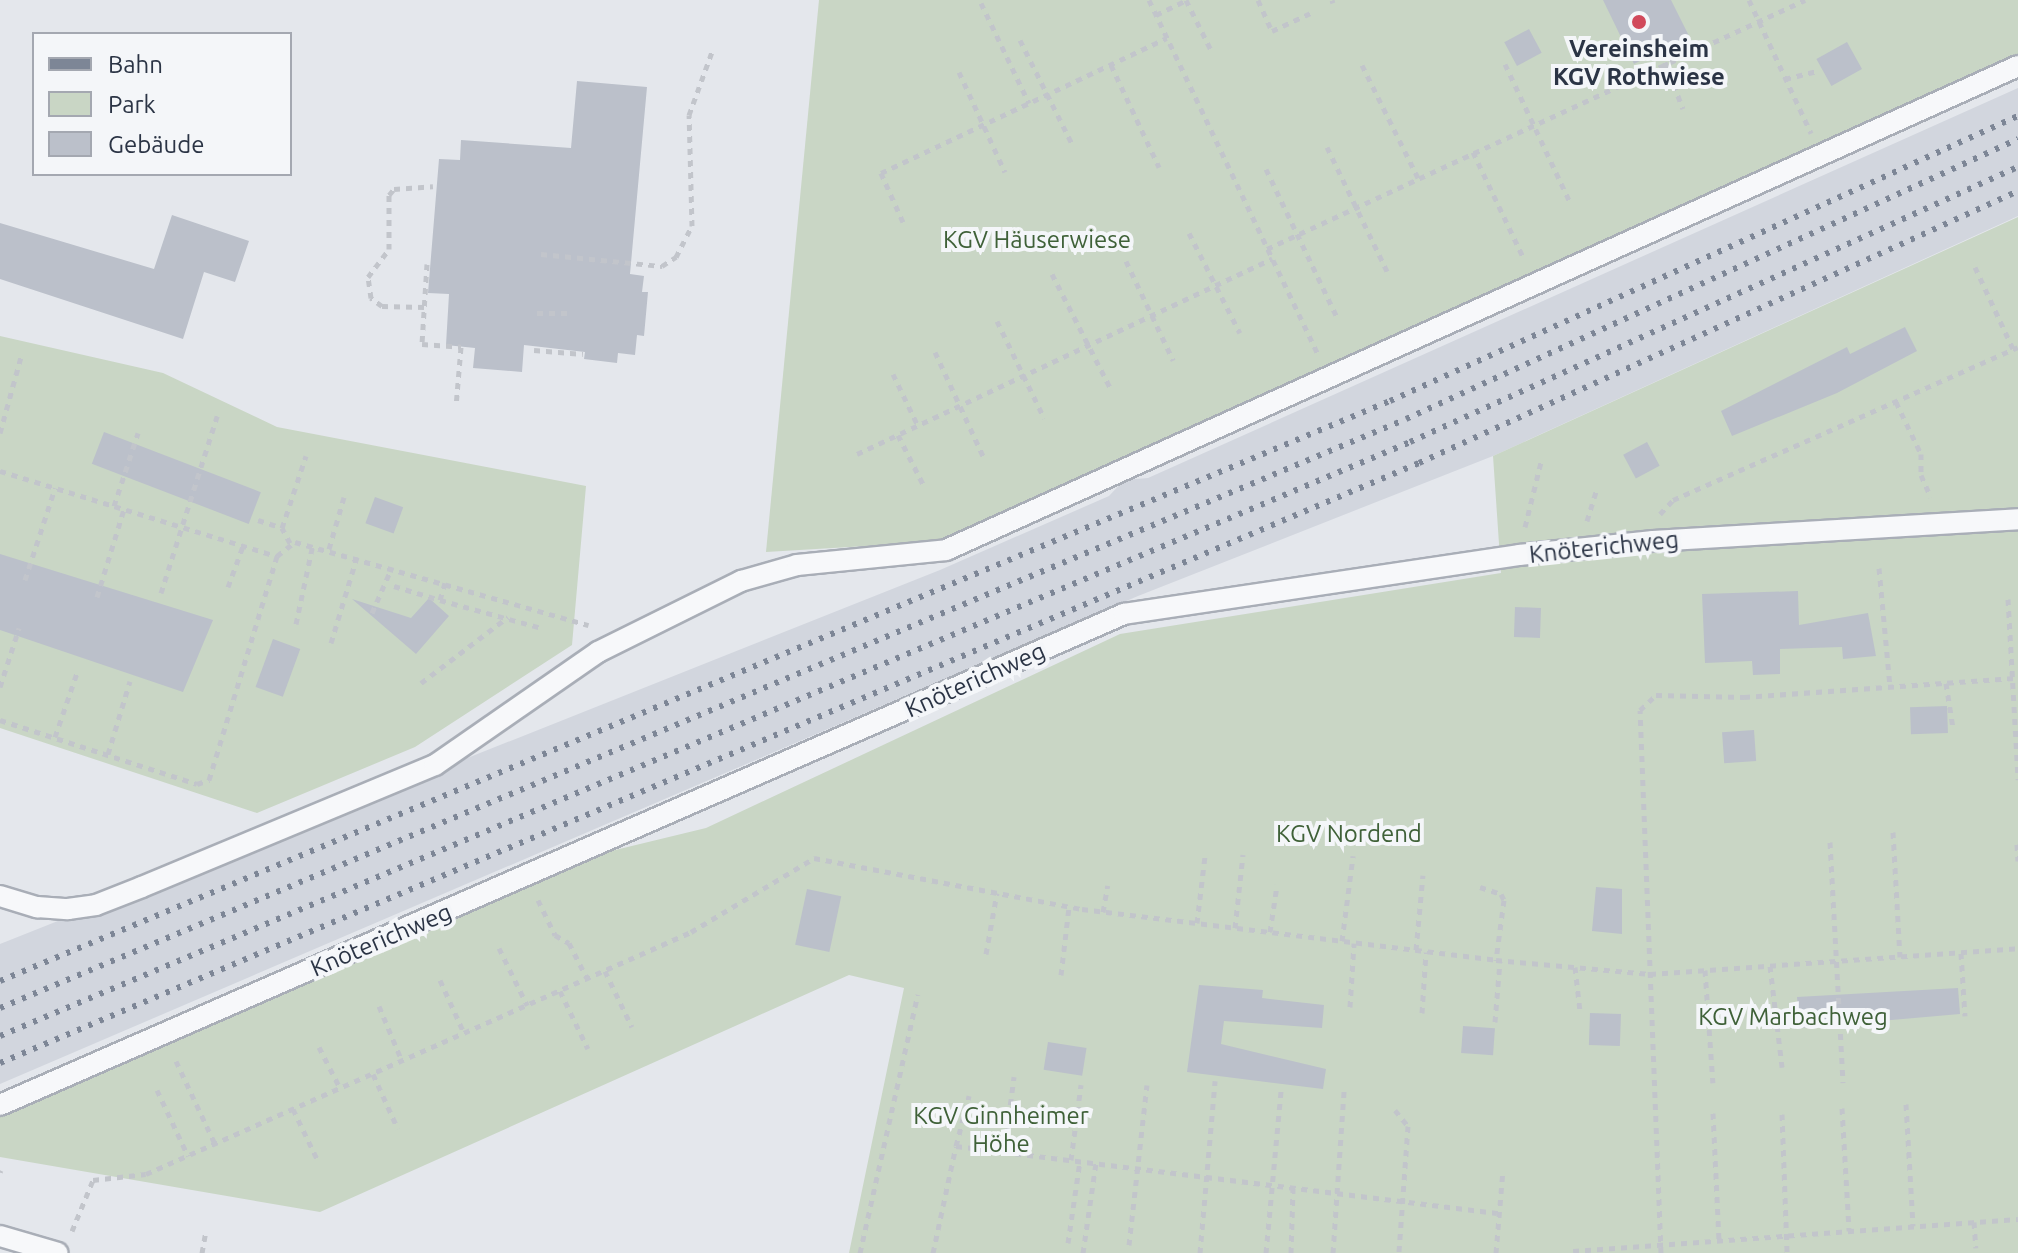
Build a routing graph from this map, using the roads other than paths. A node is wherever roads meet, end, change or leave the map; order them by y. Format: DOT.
graph roads {
  1 [pos="2018,66"];
  2 [pos="2018,519"];
  3 [pos="0,896"];
  4 [pos="0,1105"];
  5 [pos="0,1236"];
  6 [pos="63,1246"];
  1 -- 3 [label="lane"];
  2 -- 4 [label="lane, Knöterichweg"];
  5 -- 6 [label="lane"];
}
